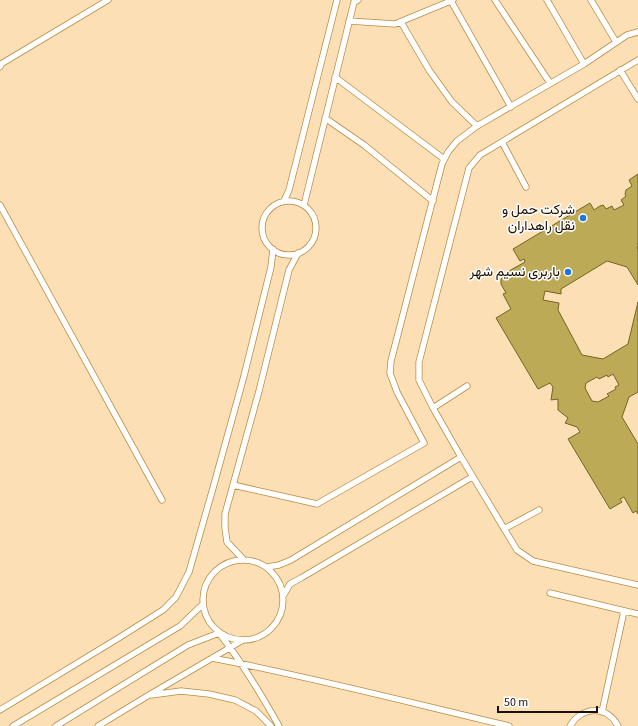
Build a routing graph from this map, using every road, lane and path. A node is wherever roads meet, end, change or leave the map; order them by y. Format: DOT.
graph roads {
  1 [pos="108,0"];
  2 [pos="337,0"];
  3 [pos="452,0"];
  4 [pos="495,0"];
  5 [pos="547,0"];
  6 [pos="591,0"];
  7 [pos="356,1"];
  8 [pos="349,20"];
  9 [pos="400,22"];
  10 [pos="638,32"];
  11 [pos="616,42"];
  12 [pos="638,60"];
  13 [pos="584,64"];
  14 [pos="0,67"];
  15 [pos="620,70"];
  16 [pos="335,77"];
  17 [pos="550,83"];
  18 [pos="638,99"];
  19 [pos="510,106"];
  20 [pos="325,118"];
  21 [pos="477,126"];
  22 [pos="502,142"];
  23 [pos="444,160"];
  24 [pos="526,187"];
  25 [pos="284,201"];
  26 [pos="432,201"];
  27 [pos="0,205"];
  28 [pos="304,205"];
  29 [pos="273,249"];
  30 [pos="298,253"];
  31 [pos="467,386"];
  32 [pos="433,408"];
  33 [pos="461,457"];
  34 [pos="472,477"];
  35 [pos="233,485"];
  36 [pos="162,500"];
  37 [pos="540,510"];
  38 [pos="504,529"];
  39 [pos="243,559"];
  40 [pos="267,567"];
  41 [pos="638,585"];
  42 [pos="550,593"];
  43 [pos="283,596"];
  44 [pos="202,605"];
  45 [pos="624,611"];
  46 [pos="638,614"];
  47 [pos="219,633"];
  48 [pos="243,640"];
  49 [pos="231,647"];
  50 [pos="212,658"];
  51 [pos="241,664"];
  52 [pos="149,695"];
  53 [pos="0,710"];
  54 [pos="602,712"];
  55 [pos="13,726"];
  56 [pos="56,726"];
  57 [pos="98,726"];
  58 [pos="271,726"];
  59 [pos="279,726"];
  60 [pos="509,726"];
  61 [pos="570,726"];
  62 [pos="618,726"];
  1 -- 14 [label="lane"];
  2 -- 25 [label="lane"];
  3 -- 9 [label="lane"];
  3 -- 19 [label="lane"];
  4 -- 17 [label="lane"];
  5 -- 13 [label="lane"];
  6 -- 11 [label="lane"];
  7 -- 8 [label="lane"];
  8 -- 9 [label="lane"];
  8 -- 16 [label="lane"];
  9 -- 21 [label="lane"];
  10 -- 11 [label="lane"];
  11 -- 13 [label="lane"];
  12 -- 15 [label="lane"];
  13 -- 17 [label="lane"];
  15 -- 18 [label="lane"];
  15 -- 22 [label="lane"];
  16 -- 20 [label="lane"];
  16 -- 23 [label="lane"];
  17 -- 19 [label="lane"];
  19 -- 21 [label="lane"];
  20 -- 26 [label="lane"];
  20 -- 28 [label="lane"];
  21 -- 23 [label="lane"];
  22 -- 24 [label="lane"];
  22 -- 32 [label="lane"];
  23 -- 26 [label="lane"];
  25 -- 28 [label="lane"];
  25 -- 29 [label="lane"];
  26 -- 35 [label="lane"];
  27 -- 36 [label="lane"];
  28 -- 30 [label="lane"];
  29 -- 30 [label="lane"];
  29 -- 53 [label="lane"];
  30 -- 35 [label="lane"];
  31 -- 32 [label="lane"];
  32 -- 33 [label="lane"];
  33 -- 34 [label="lane"];
  33 -- 40 [label="lane"];
  34 -- 38 [label="lane"];
  34 -- 43 [label="lane"];
  35 -- 39 [label="lane"];
  37 -- 38 [label="lane"];
  38 -- 41 [label="lane"];
  39 -- 40 [label="lane"];
  39 -- 44 [label="lane"];
  40 -- 43 [label="lane"];
  42 -- 45 [label="lane"];
  43 -- 48 [label="lane"];
  44 -- 47 [label="lane"];
  44 -- 55 [label="lane"];
  45 -- 46 [label="lane"];
  45 -- 54 [label="lane"];
  47 -- 48 [label="lane"];
  47 -- 49 [label="lane"];
  47 -- 56 [label="lane"];
  48 -- 49 [label="lane"];
  49 -- 50 [label="lane"];
  49 -- 51 [label="lane"];
  50 -- 51 [label="lane"];
  50 -- 52 [label="lane"];
  51 -- 59 [label="lane"];
  51 -- 60 [label="lane"];
  52 -- 57 [label="lane"];
  52 -- 58 [label="lane"];
  54 -- 61 [label="lane"];
  54 -- 62 [label="lane"];
}
